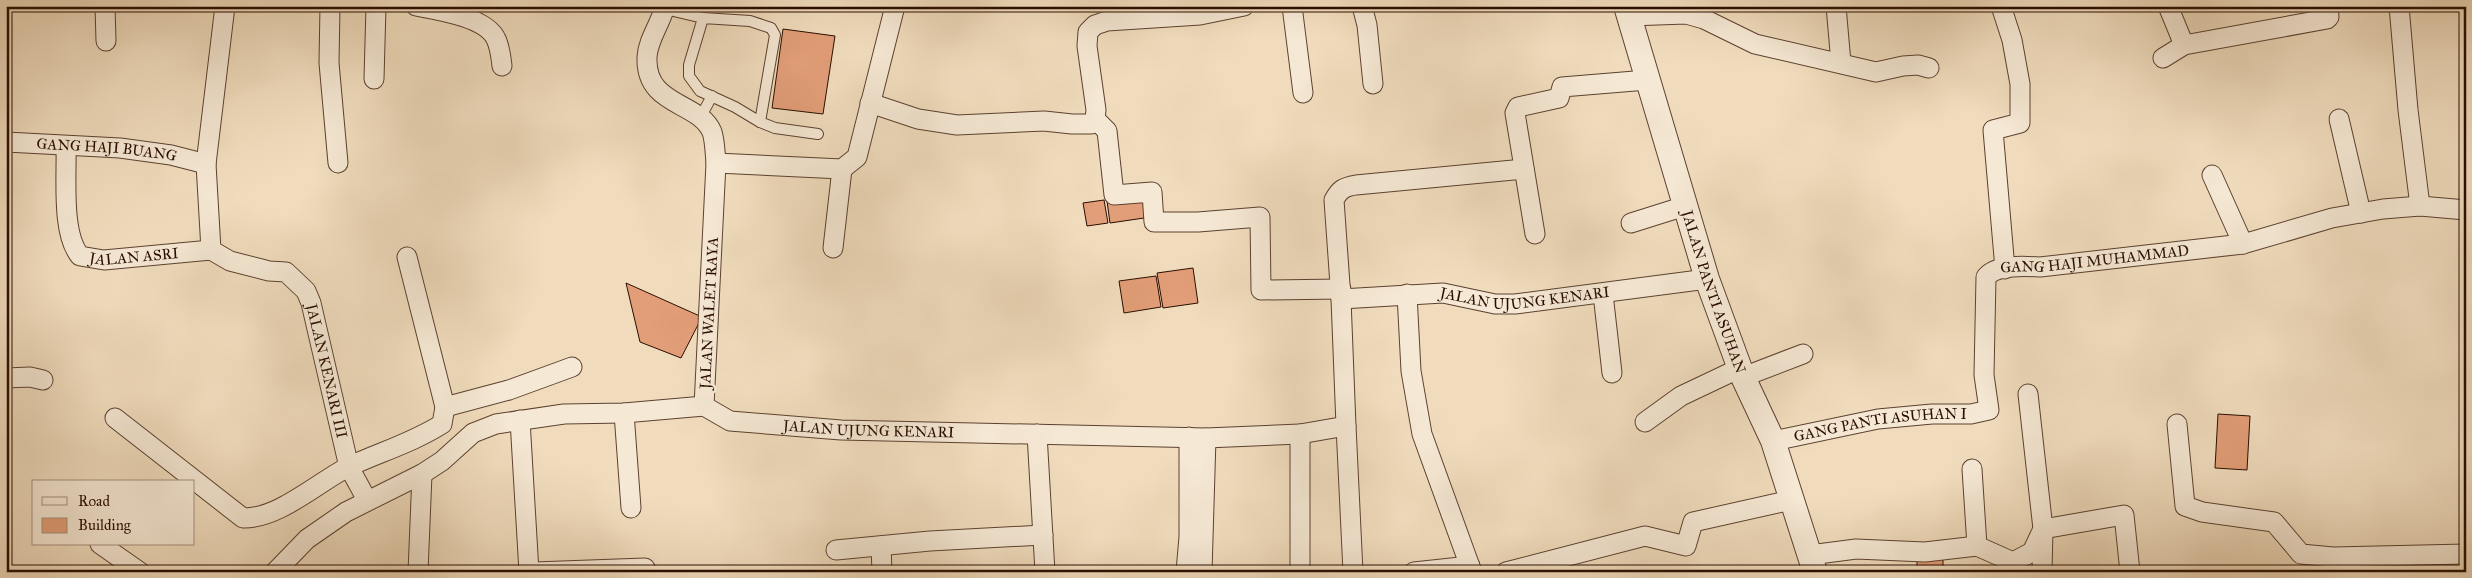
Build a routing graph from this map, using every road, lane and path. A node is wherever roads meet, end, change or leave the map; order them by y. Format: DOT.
graph roads {
  1 [pos="104,6"];
  2 [pos="225,6"];
  3 [pos="330,6"];
  4 [pos="376,6"];
  5 [pos="416,6"];
  6 [pos="895,6"];
  7 [pos="1244,6"];
  8 [pos="1292,6"];
  9 [pos="1362,6"];
  10 [pos="1838,6"];
  11 [pos="2001,6"];
  12 [pos="2168,6"];
  13 [pos="2328,6"];
  14 [pos="2399,6"];
  15 [pos="665,7"];
  16 [pos="1628,11"];
  17 [pos="703,18"];
  18 [pos="106,41"];
  19 [pos="2184,45"];
  20 [pos="2163,58"];
  21 [pos="1841,63"];
  22 [pos="502,66"];
  23 [pos="1929,68"];
  24 [pos="374,80"];
  25 [pos="1647,80"];
  26 [pos="1374,84"];
  27 [pos="1304,93"];
  28 [pos="712,96"];
  29 [pos="870,103"];
  30 [pos="700,118"];
  31 [pos="1095,119"];
  32 [pos="2339,119"];
  33 [pos="760,122"];
  34 [pos="818,134"];
  35 [pos="6,142"];
  36 [pos="66,146"];
  37 [pos="338,163"];
  38 [pos="716,163"];
  39 [pos="206,164"];
  40 [pos="842,169"];
  41 [pos="1524,169"];
  42 [pos="2212,175"];
  43 [pos="1685,206"];
  44 [pos="2420,206"];
  45 [pos="2466,210"];
  46 [pos="2361,213"];
  47 [pos="1631,223"];
  48 [pos="1535,234"];
  49 [pos="2243,244"];
  50 [pos="833,248"];
  51 [pos="210,250"];
  52 [pos="407,257"];
  53 [pos="2005,269"];
  54 [pos="1707,278"];
  55 [pos="1341,294"];
  56 [pos="1407,294"];
  57 [pos="1603,294"];
  58 [pos="1803,354"];
  59 [pos="572,367"];
  60 [pos="1741,372"];
  61 [pos="1612,373"];
  62 [pos="6,378"];
  63 [pos="43,380"];
  64 [pos="2028,394"];
  65 [pos="704,406"];
  66 [pos="624,413"];
  67 [pos="114,418"];
  68 [pos="520,420"];
  69 [pos="1645,422"];
  70 [pos="2176,424"];
  71 [pos="1346,426"];
  72 [pos="450,427"];
  73 [pos="1037,434"];
  74 [pos="1300,434"];
  75 [pos="1198,437"];
  76 [pos="1773,441"];
  77 [pos="349,467"];
  78 [pos="1972,469"];
  79 [pos="422,474"];
  80 [pos="194,480"];
  81 [pos="195,481"];
  82 [pos="367,500"];
  83 [pos="1791,500"];
  84 [pos="631,508"];
  85 [pos="2043,529"];
  86 [pos="1043,535"];
  87 [pos="103,546"];
  88 [pos="881,546"];
  89 [pos="1977,546"];
  90 [pos="836,550"];
  91 [pos="2466,554"];
  92 [pos="1813,564"];
  93 [pos="645,568"];
  94 [pos="1471,569"];
  95 [pos="140,572"];
  96 [pos="275,572"];
  97 [pos="418,572"];
  98 [pos="529,572"];
  99 [pos="534,572"];
  100 [pos="882,572"];
  101 [pos="1045,572"];
  102 [pos="1186,572"];
  103 [pos="1202,572"];
  104 [pos="1300,572"];
  105 [pos="1353,572"];
  106 [pos="1414,572"];
  107 [pos="1506,572"];
  108 [pos="2042,572"];
  109 [pos="2130,572"];
  1 -- 18 [label="street"];
  2 -- 39 [label="street"];
  3 -- 37 [label="street"];
  4 -- 24 [label="street"];
  5 -- 22 [label="street"];
  6 -- 29 [label="street"];
  7 -- 31 [label="street"];
  8 -- 27 [label="street"];
  9 -- 26 [label="street"];
  10 -- 21 [label="street"];
  11 -- 53 [label="street, GANG HAJI MUHAMMAD"];
  12 -- 19 [label="street"];
  13 -- 19 [label="street"];
  14 -- 44 [label="street"];
  15 -- 17 [label="lane"];
  15 -- 30 [label="street, JALAN WALET RAYA"];
  16 -- 21 [label="street"];
  16 -- 25 [label="street, JALAN PANTI ASUHAN"];
  17 -- 28 [label="lane"];
  17 -- 33 [label="lane"];
  19 -- 20 [label="street"];
  21 -- 23 [label="street"];
  25 -- 41 [label="street"];
  25 -- 43 [label="street, JALAN PANTI ASUHAN"];
  28 -- 30 [label="lane"];
  28 -- 33 [label="lane"];
  29 -- 31 [label="street"];
  29 -- 40 [label="street"];
  30 -- 38 [label="street, JALAN WALET RAYA"];
  31 -- 55 [label="street, JALAN UJUNG KENARI"];
  32 -- 46 [label="street"];
  33 -- 34 [label="lane"];
  35 -- 36 [label="street, GANG HAJI BUANG"];
  36 -- 39 [label="street, GANG HAJI BUANG"];
  36 -- 51 [label="street, JALAN ASRI"];
  38 -- 40 [label="street"];
  38 -- 65 [label="street, JALAN WALET RAYA"];
  39 -- 51 [label="street"];
  40 -- 50 [label="street"];
  41 -- 48 [label="street"];
  41 -- 55 [label="street"];
  42 -- 49 [label="street"];
  43 -- 47 [label="street"];
  43 -- 54 [label="street, JALAN PANTI ASUHAN"];
  44 -- 45 [label="street, GANG HAJI MUHAMMAD"];
  44 -- 46 [label="street, GANG HAJI MUHAMMAD"];
  46 -- 49 [label="street, GANG HAJI MUHAMMAD"];
  49 -- 53 [label="street, GANG HAJI MUHAMMAD"];
  51 -- 77 [label="street, JALAN KENARI III"];
  52 -- 72 [label="street"];
  53 -- 76 [label="street, GANG PANTI ASUHAN I"];
  54 -- 57 [label="street, JALAN UJUNG KENARI"];
  54 -- 60 [label="street, JALAN PANTI ASUHAN"];
  55 -- 56 [label="street, JALAN UJUNG KENARI"];
  55 -- 71 [label="street"];
  56 -- 57 [label="street, JALAN UJUNG KENARI"];
  56 -- 94 [label="street"];
  57 -- 61 [label="street"];
  58 -- 60 [label="street"];
  59 -- 72 [label="street"];
  60 -- 69 [label="street"];
  60 -- 76 [label="street, JALAN PANTI ASUHAN"];
  62 -- 63 [label="street"];
  64 -- 85 [label="street"];
  65 -- 66 [label="street, JALAN WALET RAYA"];
  65 -- 73 [label="street, JALAN UJUNG KENARI"];
  66 -- 68 [label="street, JALAN WALET RAYA"];
  66 -- 84 [label="street"];
  67 -- 80 [label="street"];
  68 -- 72 [label="street, JALAN WALET RAYA"];
  68 -- 98 [label="street"];
  70 -- 91 [label="street"];
  71 -- 74 [label="street, JALAN UJUNG KENARI"];
  71 -- 105 [label="street"];
  72 -- 77 [label="street"];
  72 -- 79 [label="street"];
  73 -- 75 [label="street, JALAN UJUNG KENARI"];
  73 -- 86 [label="street"];
  74 -- 75 [label="street, JALAN UJUNG KENARI"];
  74 -- 104 [label="street"];
  75 -- 102 [label="street"];
  75 -- 103 [label="street"];
  76 -- 83 [label="street, JALAN PANTI ASUHAN"];
  77 -- 81 [label="street"];
  77 -- 82 [label="street, JALAN KENARI III"];
  78 -- 89 [label="street"];
  79 -- 82 [label="street"];
  79 -- 97 [label="street"];
  82 -- 96 [label="street"];
  83 -- 92 [label="street, JALAN PANTI ASUHAN"];
  83 -- 107 [label="street"];
  85 -- 89 [label="street"];
  85 -- 108 [label="street"];
  85 -- 109 [label="street"];
  86 -- 88 [label="street"];
  86 -- 101 [label="street"];
  87 -- 95 [label="street"];
  88 -- 90 [label="street"];
  88 -- 100 [label="street"];
  89 -- 92 [label="street"];
  93 -- 99 [label="street"];
  94 -- 106 [label="street"];
}
